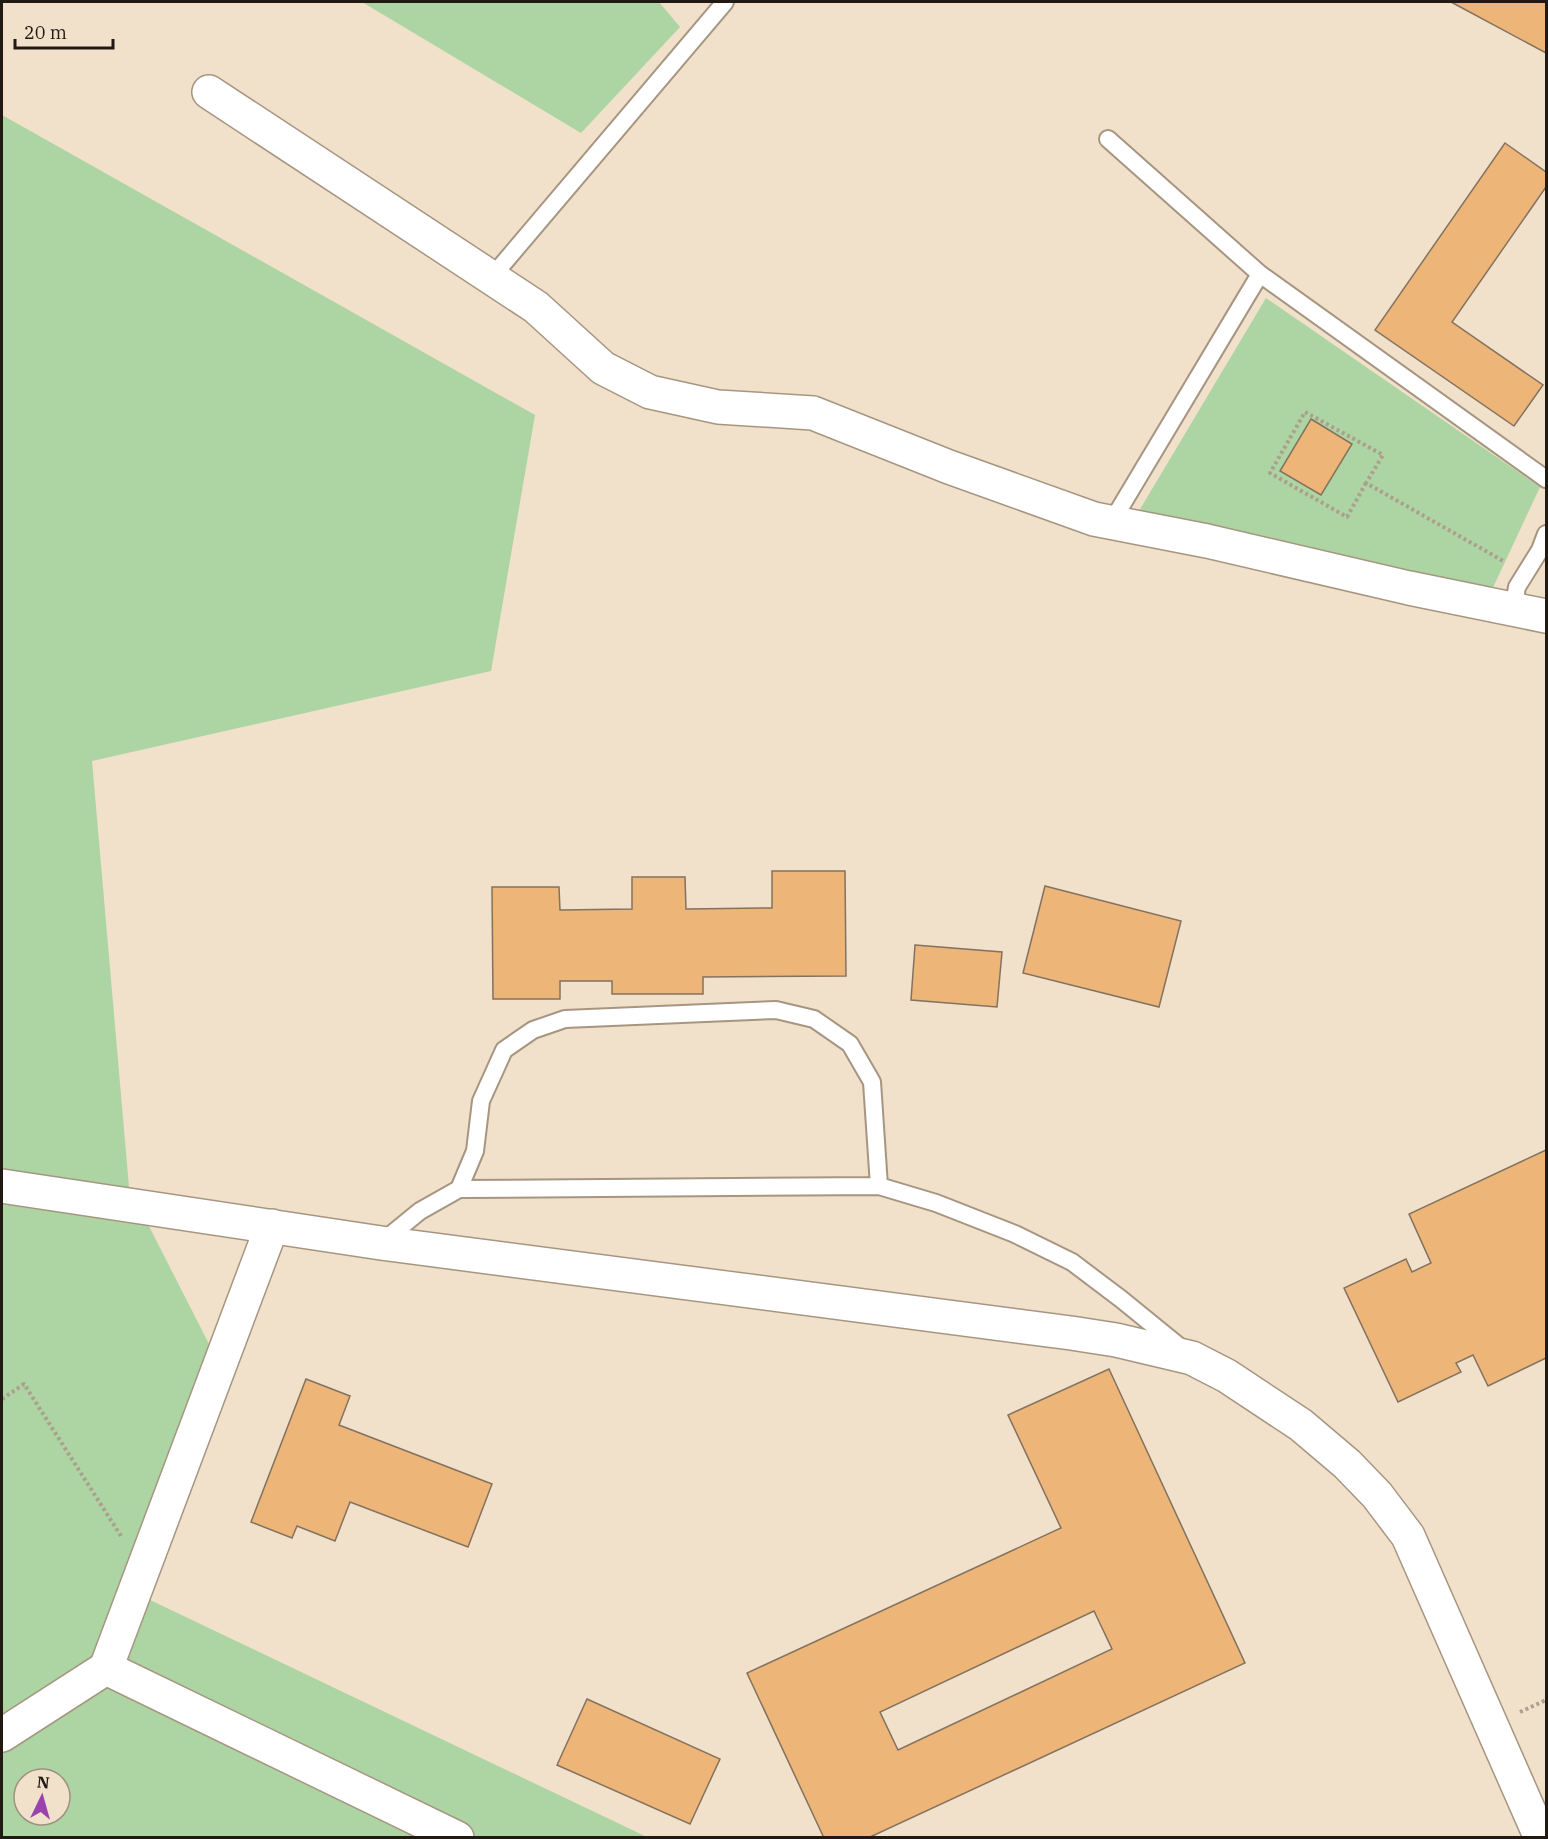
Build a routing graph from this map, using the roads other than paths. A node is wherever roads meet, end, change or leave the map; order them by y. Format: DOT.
graph roads {
  1 [pos="725,2"];
  2 [pos="209,92"];
  3 [pos="1108,139"];
  4 [pos="1260,274"];
  5 [pos="491,278"];
  6 [pos="1546,479"];
  7 [pos="1110,523"];
  8 [pos="1546,534"];
  9 [pos="1513,610"];
  10 [pos="1546,616"];
  11 [pos="2,1186"];
  12 [pos="879,1186"];
  13 [pos="459,1189"];
  14 [pos="272,1226"];
  15 [pos="381,1243"];
  16 [pos="1192,1358"];
  17 [pos="106,1668"];
  18 [pos="2,1735"];
  19 [pos="457,1838"];
  20 [pos="1541,1838"];
  1 -- 5 [label="lane"];
  2 -- 5 [label="street"];
  3 -- 4 [label="lane"];
  4 -- 6 [label="lane"];
  4 -- 7 [label="lane"];
  5 -- 7 [label="street"];
  7 -- 9 [label="street"];
  8 -- 9 [label="lane"];
  9 -- 10 [label="street"];
  11 -- 14 [label="street"];
  12 -- 13 [label="lane"];
  12 -- 13 [label="lane"];
  12 -- 16 [label="lane"];
  13 -- 15 [label="lane"];
  14 -- 15 [label="street"];
  14 -- 17 [label="street"];
  15 -- 16 [label="street"];
  16 -- 20 [label="street"];
  17 -- 18 [label="street"];
  17 -- 19 [label="street"];
}
